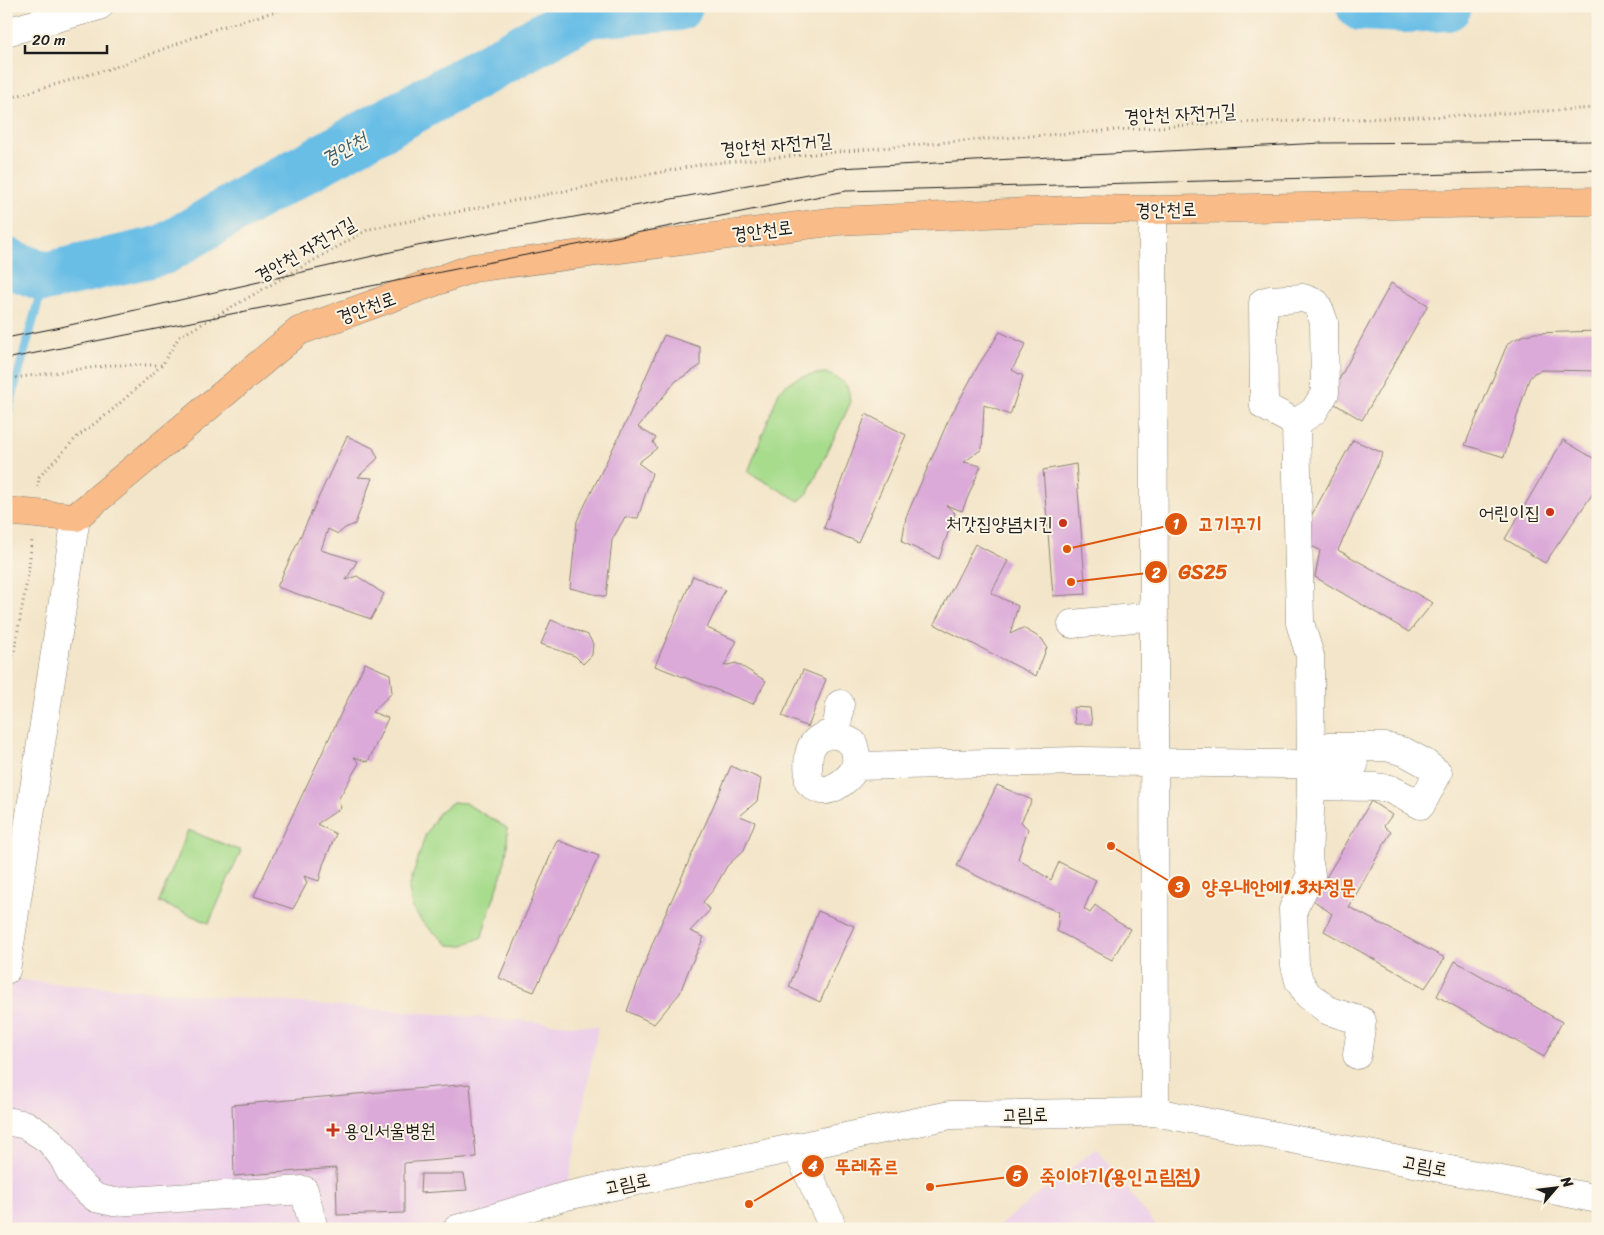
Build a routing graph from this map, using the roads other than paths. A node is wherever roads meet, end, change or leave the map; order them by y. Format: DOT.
graph roads {
  1 [pos="99,6"];
  2 [pos="6,32"];
  3 [pos="1598,201"];
  4 [pos="1153,210"];
  5 [pos="1296,423"];
  6 [pos="6,511"];
  7 [pos="76,517"];
  8 [pos="1154,616"];
  9 [pos="1072,624"];
  10 [pos="840,704"];
  11 [pos="836,734"];
  12 [pos="1154,763"];
  13 [pos="1354,765"];
  14 [pos="856,766"];
  15 [pos="1310,766"];
  16 [pos="6,970"];
  17 [pos="1357,1055"];
  18 [pos="1155,1112"];
  19 [pos="6,1121"];
  20 [pos="796,1147"];
  21 [pos="1598,1199"];
  22 [pos="517,1220"];
  23 [pos="314,1229"];
  24 [pos="457,1229"];
  25 [pos="832,1229"];
  1 -- 2 [label="street"];
  3 -- 4 [label="main road, 경안천로"];
  4 -- 7 [label="main road, 경안천로"];
  4 -- 8 [label="street"];
  5 -- 15 [label="street"];
  6 -- 7 [label="main road, bridge"];
  7 -- 16 [label="street"];
  8 -- 9 [label="street"];
  8 -- 12 [label="street"];
  10 -- 11 [label="street"];
  11 -- 14 [label="street"];
  11 -- 14 [label="street"];
  12 -- 14 [label="street"];
  12 -- 15 [label="street"];
  12 -- 18 [label="street"];
  13 -- 15 [label="street"];
  15 -- 17 [label="street"];
  18 -- 20 [label="street, 고림로"];
  18 -- 21 [label="street, 고림로"];
  19 -- 23 [label="street"];
  20 -- 22 [label="street, 고림로"];
  20 -- 25 [label="street"];
  22 -- 24 [label="street, 고림로"];
}
